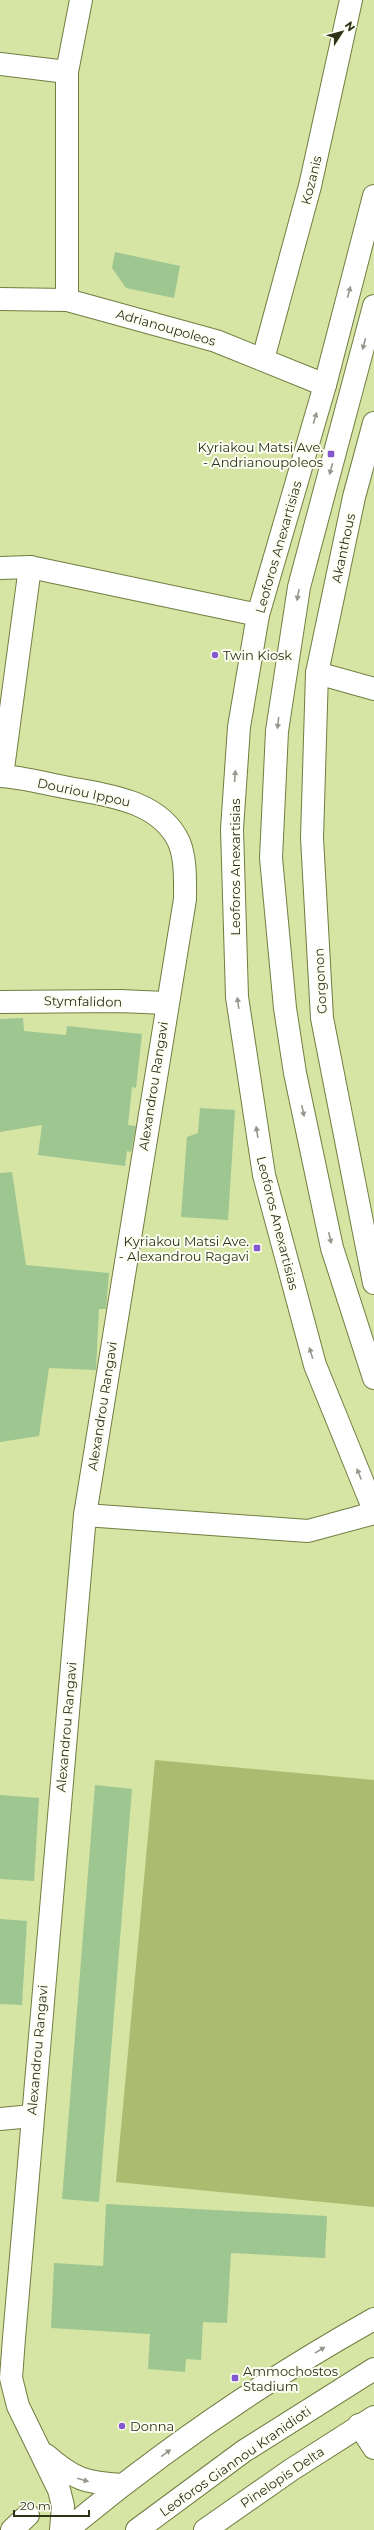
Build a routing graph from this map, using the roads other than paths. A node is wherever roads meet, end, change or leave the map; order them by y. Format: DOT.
graph roads {
  1 [pos="81,0"];
  2 [pos="351,0"];
  3 [pos="0,64"];
  4 [pos="67,72"];
  5 [pos="374,196"];
  6 [pos="0,299"];
  7 [pos="67,300"];
  8 [pos="374,306"];
  9 [pos="264,359"];
  10 [pos="325,385"];
  11 [pos="374,423"];
  12 [pos="30,567"];
  13 [pos="0,568"];
  14 [pos="258,616"];
  15 [pos="317,673"];
  16 [pos="374,689"];
  17 [pos="1,776"];
  18 [pos="0,1002"];
  19 [pos="166,1003"];
  20 [pos="374,1283"];
  21 [pos="374,1378"];
  22 [pos="374,1511"];
  23 [pos="85,1515"];
  24 [pos="32,2116"];
  25 [pos="0,2119"];
  26 [pos="374,2319"];
  27 [pos="7,2338"];
  28 [pos="374,2369"];
  29 [pos="367,2421"];
  30 [pos="374,2448"];
  31 [pos="40,2450"];
  32 [pos="122,2484"];
  33 [pos="28,2515"];
  34 [pos="140,2529"];
  35 [pos="12,2530"];
  36 [pos="61,2530"];
  37 [pos="67,2530"];
  38 [pos="205,2530"];
  1 -- 4 [label="street"];
  2 -- 9 [label="street, Kozanis"];
  3 -- 4 [label="street"];
  4 -- 7 [label="street"];
  10 -- 5 [label="street, Leoforos Anexartisias, one-way"];
  6 -- 7 [label="street, Adrianoupoleos"];
  7 -- 9 [label="street, Adrianoupoleos"];
  8 -- 21 [label="street, one-way"];
  9 -- 10 [label="street, Adrianoupoleos"];
  14 -- 10 [label="street, Leoforos Anexartisias, one-way"];
  11 -- 15 [label="street, Akanthous"];
  12 -- 13 [label="street"];
  12 -- 14 [label="street"];
  12 -- 17 [label="street, Douriou Ippou"];
  22 -- 14 [label="street, Leoforos Anexartisias, one-way"];
  15 -- 16 [label="street"];
  15 -- 20 [label="street, Gorgonon"];
  17 -- 19 [label="street, Douriou Ippou"];
  18 -- 19 [label="street, Stymfalidon"];
  19 -- 23 [label="street, Alexandrou Rangavi"];
  22 -- 23 [label="street"];
  23 -- 24 [label="street, Alexandrou Rangavi"];
  24 -- 25 [label="street"];
  24 -- 27 [label="street, Alexandrou Rangavi"];
  32 -- 26 [label="street, one-way"];
  27 -- 31 [label="street, Alexandrou Rangavi"];
  28 -- 34 [label="street, Leoforos Giannou Kranidioti"];
  29 -- 30 [label="street"];
  29 -- 38 [label="street, Pinelopis Delta"];
  31 -- 32 [label="street, Alexandrou Rangavi, one-way"];
  31 -- 36 [label="street, Alexandrou Rangavi"];
  32 -- 37 [label="street"];
  33 -- 35 [label="street"];
}
